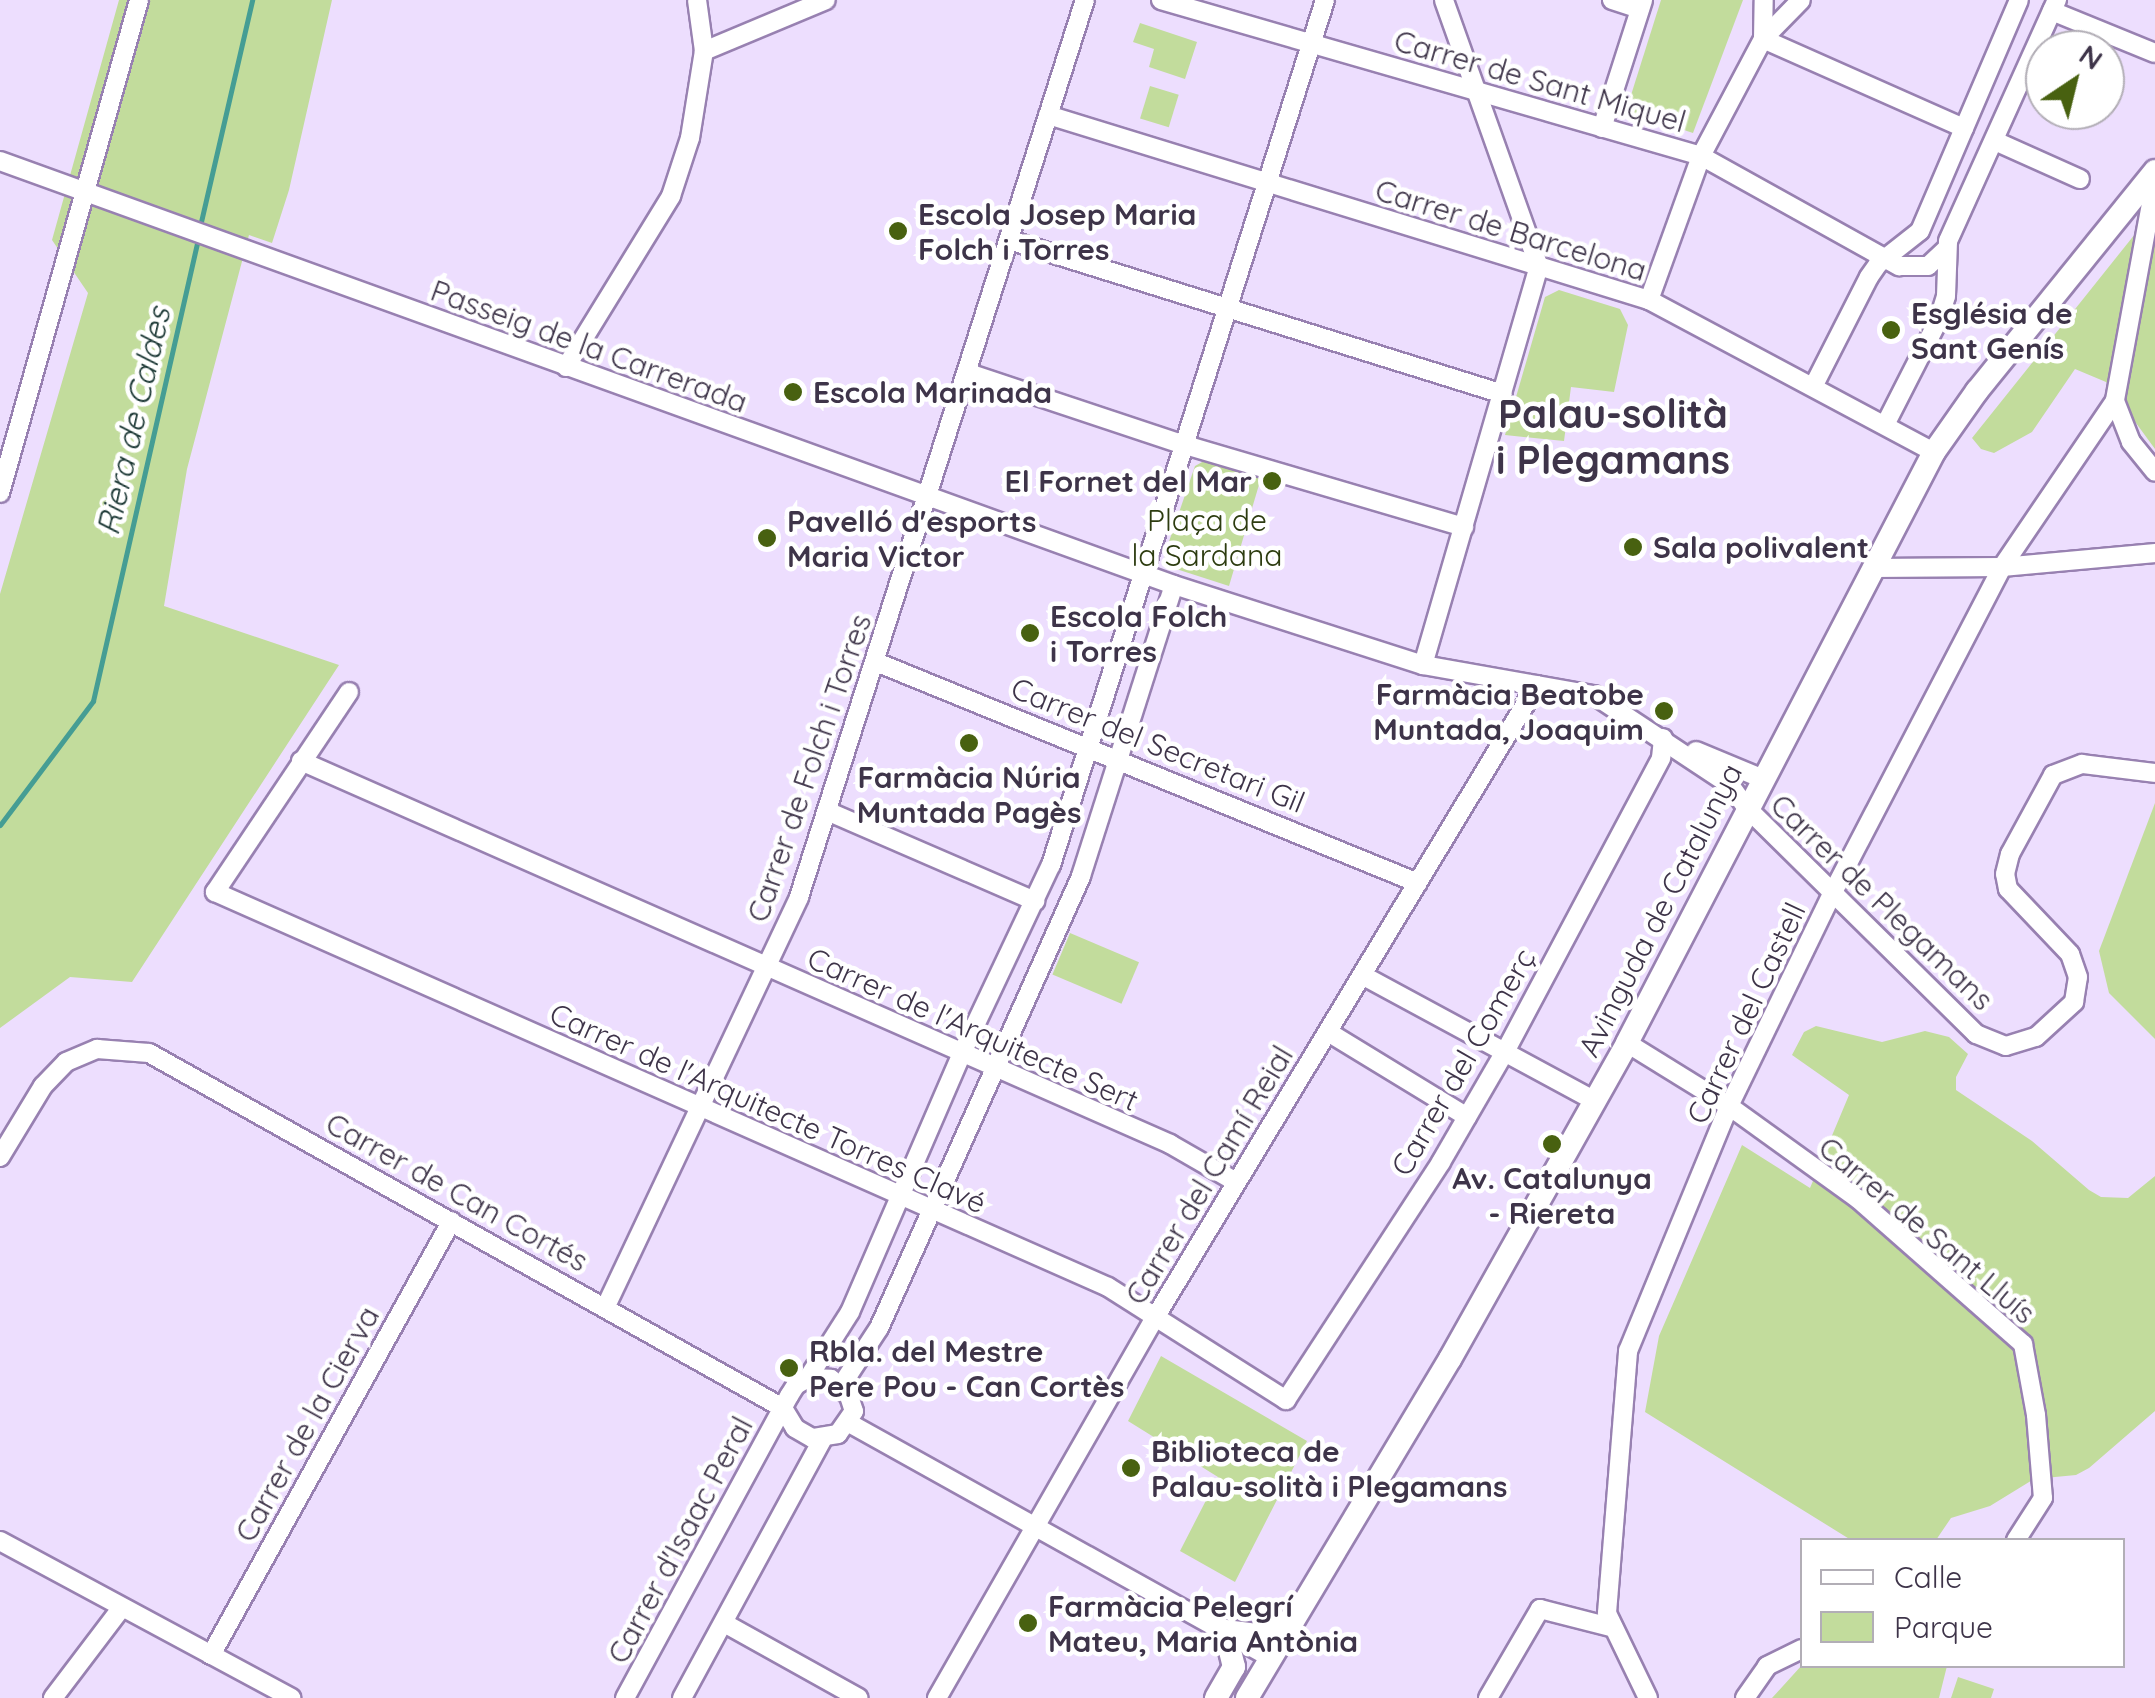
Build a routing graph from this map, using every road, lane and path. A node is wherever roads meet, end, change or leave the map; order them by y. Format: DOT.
graph roads {
  1 [pos="139,0"];
  2 [pos="698,0"];
  3 [pos="826,0"];
  4 [pos="1085,0"];
  5 [pos="1161,0"];
  6 [pos="1325,0"];
  7 [pos="1444,0"];
  8 [pos="1612,0"];
  9 [pos="1764,0"];
  10 [pos="1801,0"];
  11 [pos="2019,0"];
  12 [pos="1642,4"];
  13 [pos="2054,6"];
  14 [pos="1762,38"];
  15 [pos="1312,45"];
  16 [pos="704,51"];
  17 [pos="2155,54"];
  18 [pos="1476,92"];
  19 [pos="1048,115"];
  20 [pos="1602,128"];
  21 [pos="1964,128"];
  22 [pos="1995,142"];
  23 [pos="1702,156"];
  24 [pos="0,161"];
  25 [pos="2155,171"];
  26 [pos="2080,179"];
  27 [pos="2155,182"];
  28 [pos="1266,184"];
  29 [pos="86,193"];
  30 [pos="1009,240"];
  31 [pos="1892,254"];
  32 [pos="1942,260"];
  33 [pos="1540,268"];
  34 [pos="1649,300"];
  35 [pos="1226,308"];
  36 [pos="566,367"];
  37 [pos="968,373"];
  38 [pos="1814,384"];
  39 [pos="1502,394"];
  40 [pos="2115,400"];
  41 [pos="1886,423"];
  42 [pos="1185,444"];
  43 [pos="1934,452"];
  44 [pos="2155,472"];
  45 [pos="0,493"];
  46 [pos="929,500"];
  47 [pos="1464,527"];
  48 [pos="2155,552"];
  49 [pos="2002,566"];
  50 [pos="1872,568"];
  51 [pos="1141,574"];
  52 [pos="1174,585"];
  53 [pos="876,662"];
  54 [pos="1423,664"];
  55 [pos="1536,685"];
  56 [pos="349,692"];
  57 [pos="1663,738"];
  58 [pos="1087,746"];
  59 [pos="1117,758"];
  60 [pos="301,761"];
  61 [pos="2155,773"];
  62 [pos="1761,778"];
  63 [pos="826,811"];
  64 [pos="1744,814"];
  65 [pos="1418,883"];
  66 [pos="1832,894"];
  67 [pos="1035,901"];
  68 [pos="766,968"];
  69 [pos="1362,975"];
  70 [pos="1328,1032"];
  71 [pos="1627,1043"];
  72 [pos="1506,1050"];
  73 [pos="961,1055"];
  74 [pos="993,1068"];
  75 [pos="1594,1101"];
  76 [pos="1729,1106"];
  77 [pos="699,1108"];
  78 [pos="1467,1117"];
  79 [pos="0,1157"];
  80 [pos="1236,1182"];
  81 [pos="899,1198"];
  82 [pos="928,1210"];
  83 [pos="452,1220"];
  84 [pos="606,1306"];
  85 [pos="1156,1316"];
  86 [pos="808,1378"];
  87 [pos="841,1386"];
  88 [pos="1286,1400"];
  89 [pos="783,1408"];
  90 [pos="849,1423"];
  91 [pos="824,1437"];
  92 [pos="1035,1525"];
  93 [pos="2017,1538"];
  94 [pos="0,1542"];
  95 [pos="122,1607"];
  96 [pos="1297,1613"];
  97 [pos="724,1623"];
  98 [pos="1614,1628"];
  99 [pos="1226,1631"];
  100 [pos="1800,1650"];
  101 [pos="210,1655"];
  102 [pos="1270,1658"];
  103 [pos="53,1698"];
  104 [pos="291,1698"];
  105 [pos="625,1698"];
  106 [pos="682,1698"];
  107 [pos="859,1698"];
  108 [pos="937,1698"];
  109 [pos="1216,1698"];
  110 [pos="1247,1698"];
  111 [pos="1488,1698"];
  112 [pos="1648,1698"];
  113 [pos="1746,1698"];
  1 -- 29 [label="street"];
  2 -- 16 [label="street"];
  3 -- 16 [label="street"];
  4 -- 19 [label="street, Carrer de Folch i Torres"];
  5 -- 15 [label="street, Carrer de Sant Miquel"];
  6 -- 15 [label="street"];
  7 -- 18 [label="street"];
  8 -- 12 [label="street"];
  9 -- 14 [label="street"];
  10 -- 14 [label="street"];
  11 -- 21 [label="street"];
  12 -- 20 [label="street"];
  13 -- 17 [label="street"];
  13 -- 22 [label="street"];
  14 -- 21 [label="street"];
  14 -- 23 [label="street"];
  15 -- 18 [label="street, Carrer de Sant Miquel"];
  15 -- 28 [label="street"];
  16 -- 36 [label="street"];
  18 -- 20 [label="street, Carrer de Sant Miquel"];
  18 -- 33 [label="street"];
  19 -- 28 [label="street, Carrer de Barcelona"];
  19 -- 30 [label="street, Carrer de Folch i Torres"];
  20 -- 23 [label="street, Carrer de Sant Miquel"];
  21 -- 31 [label="street"];
  22 -- 26 [label="street"];
  22 -- 32 [label="street"];
  23 -- 31 [label="street, Carrer de Sant Miquel"];
  23 -- 34 [label="street"];
  24 -- 29 [label="street, Passeig de la Carrerada"];
  25 -- 43 [label="street, Avinguda de Catalunya"];
  27 -- 40 [label="street"];
  28 -- 33 [label="street, Carrer de Barcelona"];
  28 -- 35 [label="street"];
  29 -- 36 [label="street, Passeig de la Carrerada"];
  29 -- 45 [label="street"];
  30 -- 35 [label="street"];
  30 -- 37 [label="street, Carrer de Folch i Torres"];
  31 -- 32 [label="street"];
  31 -- 38 [label="street"];
  32 -- 41 [label="street"];
  33 -- 34 [label="street, Carrer de Barcelona"];
  33 -- 39 [label="street"];
  34 -- 38 [label="street, Carrer de Barcelona"];
  35 -- 39 [label="street"];
  35 -- 42 [label="street"];
  36 -- 46 [label="street, Passeig de la Carrerada"];
  37 -- 42 [label="street"];
  37 -- 46 [label="street, Carrer de Folch i Torres"];
  38 -- 41 [label="street, Carrer de Barcelona"];
  39 -- 47 [label="street"];
  40 -- 44 [label="street"];
  40 -- 49 [label="street, Carrer del Castell"];
  41 -- 43 [label="street, Carrer de Barcelona"];
  42 -- 47 [label="street"];
  42 -- 51 [label="street"];
  43 -- 50 [label="street, Avinguda de Catalunya"];
  46 -- 51 [label="street, Passeig de la Carrerada"];
  46 -- 53 [label="street, Carrer de Folch i Torres"];
  47 -- 54 [label="street"];
  48 -- 49 [label="street"];
  49 -- 50 [label="street"];
  49 -- 66 [label="street, Carrer del Castell"];
  50 -- 62 [label="street, Avinguda de Catalunya"];
  51 -- 52 [label="street, Passeig de la Carrerada"];
  51 -- 58 [label="street"];
  52 -- 54 [label="street, Passeig de la Carrerada"];
  52 -- 59 [label="street"];
  53 -- 58 [label="street, Carrer del Secretari Gil"];
  53 -- 63 [label="street, Carrer de Folch i Torres"];
  54 -- 55 [label="street, Passeig de la Carrerada"];
  55 -- 57 [label="street, Passeig de la Carrerada"];
  55 -- 65 [label="street, Carrer del Camí Reial"];
  56 -- 60 [label="street"];
  57 -- 62 [label="street, Passeig de la Carrerada"];
  57 -- 64 [label="street, Passeig de la Carrerada"];
  57 -- 72 [label="street, Carrer del Comerç"];
  58 -- 59 [label="street, Carrer del Secretari Gil"];
  58 -- 67 [label="street"];
  59 -- 65 [label="street, Carrer del Secretari Gil"];
  59 -- 74 [label="street"];
  60 -- 68 [label="street, Carrer de l'Arquitecte Sert"];
  60 -- 77 [label="street, Carrer de l'Arquitecte Torres Clavé"];
  61 -- 66 [label="street, Carrer de Plegamans"];
  62 -- 64 [label="street, Avinguda de Catalunya"];
  63 -- 67 [label="street"];
  63 -- 68 [label="street, Carrer de Folch i Torres"];
  64 -- 66 [label="street, Carrer de Plegamans"];
  64 -- 71 [label="street, Avinguda de Catalunya"];
  65 -- 69 [label="street, Carrer del Camí Reial"];
  66 -- 76 [label="street, Carrer del Castell"];
  67 -- 73 [label="street"];
  68 -- 73 [label="street, Carrer de l'Arquitecte Sert"];
  68 -- 77 [label="street, Carrer de Folch i Torres"];
  69 -- 70 [label="street, Carrer del Camí Reial"];
  69 -- 72 [label="street"];
  70 -- 78 [label="street"];
  70 -- 80 [label="street, Carrer del Camí Reial"];
  71 -- 75 [label="street, Avinguda de Catalunya"];
  71 -- 76 [label="street, Carrer de Sant Lluís"];
  72 -- 75 [label="street"];
  72 -- 78 [label="street, Carrer del Comerç"];
  73 -- 74 [label="street, Carrer de l'Arquitecte Sert"];
  73 -- 81 [label="street"];
  74 -- 80 [label="street, Carrer de l'Arquitecte Sert"];
  74 -- 82 [label="street"];
  75 -- 96 [label="street, Avinguda de Catalunya"];
  76 -- 93 [label="street, Carrer de Sant Lluís"];
  76 -- 98 [label="street, Carrer del Castell"];
  77 -- 81 [label="street, Carrer de l'Arquitecte Torres Clavé"];
  77 -- 84 [label="street, Carrer de Folch i Torres"];
  78 -- 88 [label="street, Carrer del Comerç"];
  79 -- 83 [label="street, Carrer de Can Cortés"];
  80 -- 85 [label="street, Carrer del Camí Reial"];
  81 -- 82 [label="street, Carrer de l'Arquitecte Torres Clavé"];
  81 -- 86 [label="street"];
  82 -- 85 [label="street, Carrer de l'Arquitecte Torres Clavé"];
  82 -- 87 [label="street"];
  83 -- 84 [label="street, Carrer de Can Cortés"];
  83 -- 101 [label="street, Carrer de la Cierva"];
  84 -- 89 [label="street, Carrer de Can Cortés"];
  85 -- 88 [label="street, Carrer de l'Arquitecte Torres Clavé"];
  85 -- 92 [label="street, Carrer del Camí Reial"];
  86 -- 87 [label="street"];
  86 -- 89 [label="street"];
  87 -- 90 [label="street"];
  89 -- 91 [label="street"];
  89 -- 105 [label="street, Carrer d'Isaac Peral"];
  90 -- 91 [label="street"];
  90 -- 92 [label="street"];
  91 -- 97 [label="street"];
  92 -- 99 [label="street"];
  92 -- 108 [label="street, Carrer del Camí Reial"];
  94 -- 95 [label="street"];
  95 -- 101 [label="street"];
  95 -- 103 [label="street"];
  96 -- 99 [label="street"];
  96 -- 102 [label="street, Avinguda de Catalunya"];
  97 -- 106 [label="street"];
  97 -- 107 [label="street"];
  98 -- 111 [label="street"];
  98 -- 112 [label="street, Carrer del Castell"];
  99 -- 102 [label="street"];
  99 -- 109 [label="street"];
  100 -- 113 [label="street"];
  101 -- 104 [label="street"];
  102 -- 110 [label="street, Avinguda de Catalunya"];
}
